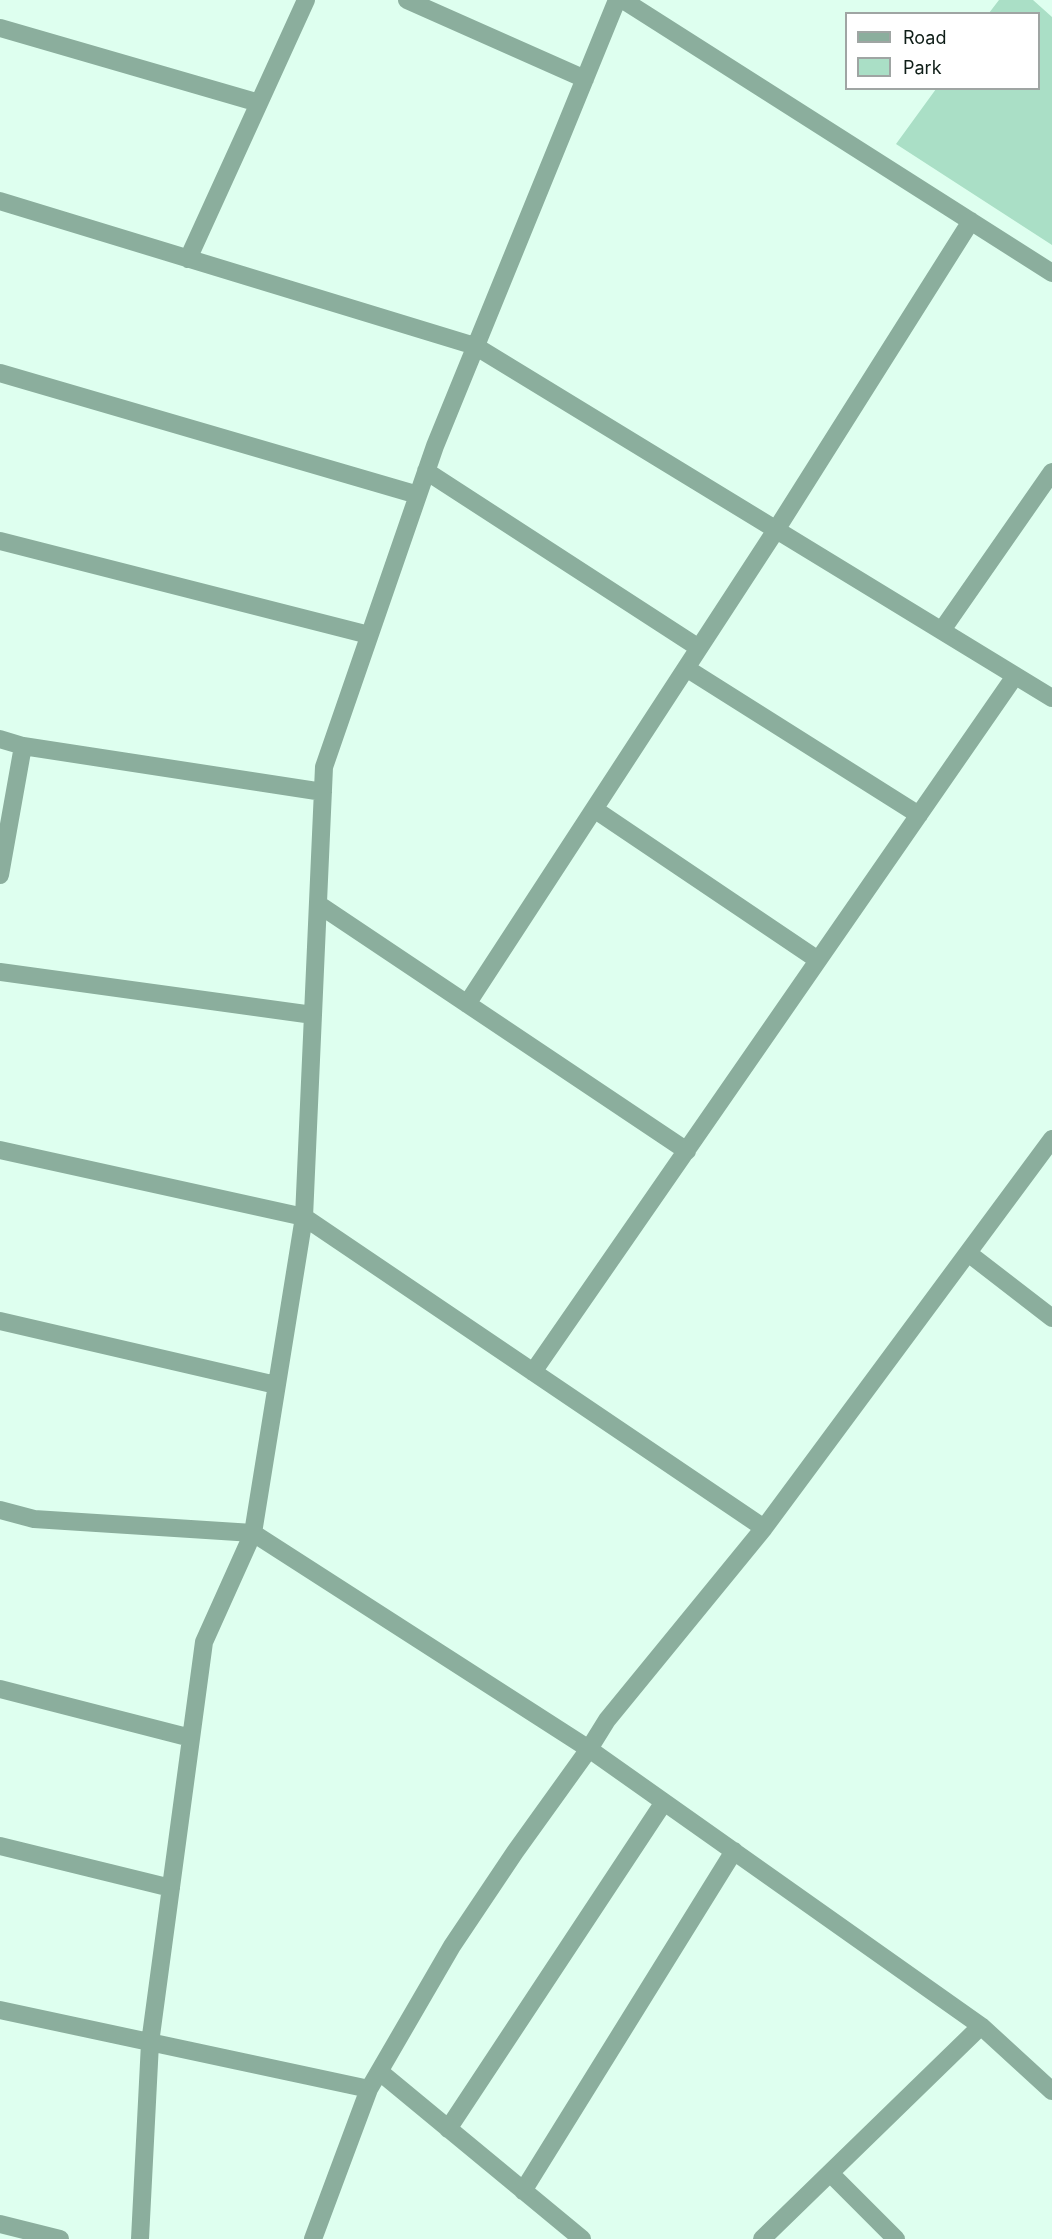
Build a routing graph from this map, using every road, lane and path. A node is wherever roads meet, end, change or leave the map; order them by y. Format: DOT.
graph roads {
  1 [pos="306,0"];
  2 [pos="407,0"];
  3 [pos="617,0"];
  4 [pos="623,0"];
  5 [pos="0,28"];
  6 [pos="585,79"];
  7 [pos="259,103"];
  8 [pos="0,201"];
  9 [pos="971,221"];
  10 [pos="188,259"];
  11 [pos="1052,273"];
  12 [pos="475,346"];
  13 [pos="0,373"];
  14 [pos="426,471"];
  15 [pos="1052,472"];
  16 [pos="417,495"];
  17 [pos="776,530"];
  18 [pos="0,542"];
  19 [pos="942,630"];
  20 [pos="369,635"];
  21 [pos="699,648"];
  22 [pos="686,668"];
  23 [pos="1016,676"];
  24 [pos="1052,698"];
  25 [pos="0,740"];
  26 [pos="23,746"];
  27 [pos="322,792"];
  28 [pos="594,809"];
  29 [pos="919,815"];
  30 [pos="0,875"];
  31 [pos="318,904"];
  32 [pos="818,960"];
  33 [pos="0,972"];
  34 [pos="466,1004"];
  35 [pos="313,1016"];
  36 [pos="1052,1140"];
  37 [pos="0,1150"];
  38 [pos="687,1151"];
  39 [pos="304,1217"];
  40 [pos="968,1253"];
  41 [pos="1052,1318"];
  42 [pos="0,1321"];
  43 [pos="533,1372"];
  44 [pos="276,1385"];
  45 [pos="0,1510"];
  46 [pos="764,1527"];
  47 [pos="253,1533"];
  48 [pos="0,1689"];
  49 [pos="191,1738"];
  50 [pos="589,1749"];
  51 [pos="664,1802"];
  52 [pos="0,1846"];
  53 [pos="734,1851"];
  54 [pos="171,1888"];
  55 [pos="0,2010"];
  56 [pos="981,2026"];
  57 [pos="150,2043"];
  58 [pos="380,2072"];
  59 [pos="369,2090"];
  60 [pos="1052,2091"];
  61 [pos="448,2129"];
  62 [pos="830,2173"];
  63 [pos="523,2191"];
  64 [pos="0,2224"];
  65 [pos="60,2239"];
  66 [pos="140,2239"];
  67 [pos="313,2239"];
  68 [pos="582,2239"];
  69 [pos="762,2239"];
  70 [pos="896,2239"];
  1 -- 7 [label="street"];
  2 -- 6 [label="street"];
  3 -- 6 [label="street"];
  4 -- 9 [label="street"];
  5 -- 7 [label="street"];
  6 -- 12 [label="street"];
  7 -- 10 [label="street"];
  8 -- 10 [label="street"];
  9 -- 11 [label="street"];
  9 -- 17 [label="street"];
  10 -- 12 [label="street"];
  12 -- 14 [label="street"];
  12 -- 17 [label="street"];
  13 -- 16 [label="street"];
  14 -- 16 [label="street"];
  14 -- 21 [label="street"];
  15 -- 19 [label="street"];
  16 -- 20 [label="street"];
  17 -- 19 [label="street"];
  17 -- 21 [label="street"];
  18 -- 20 [label="street"];
  19 -- 23 [label="street"];
  20 -- 27 [label="street"];
  21 -- 22 [label="street"];
  22 -- 28 [label="street"];
  22 -- 29 [label="street"];
  23 -- 24 [label="street"];
  23 -- 29 [label="street"];
  25 -- 26 [label="street"];
  26 -- 27 [label="street"];
  26 -- 30 [label="street"];
  27 -- 31 [label="street"];
  28 -- 32 [label="street"];
  28 -- 34 [label="street"];
  29 -- 32 [label="street"];
  31 -- 34 [label="street"];
  31 -- 35 [label="street"];
  32 -- 38 [label="street"];
  33 -- 35 [label="street"];
  34 -- 38 [label="street"];
  35 -- 39 [label="street"];
  36 -- 40 [label="street"];
  37 -- 39 [label="street"];
  38 -- 43 [label="street"];
  39 -- 43 [label="street"];
  39 -- 44 [label="street"];
  40 -- 41 [label="street"];
  40 -- 46 [label="street"];
  42 -- 44 [label="street"];
  43 -- 46 [label="street"];
  44 -- 47 [label="street"];
  45 -- 47 [label="street"];
  46 -- 50 [label="street"];
  47 -- 49 [label="street"];
  47 -- 50 [label="street"];
  48 -- 49 [label="street"];
  49 -- 54 [label="street"];
  50 -- 51 [label="street"];
  50 -- 58 [label="street"];
  51 -- 53 [label="street"];
  51 -- 61 [label="street"];
  52 -- 54 [label="street"];
  53 -- 56 [label="street"];
  53 -- 63 [label="street"];
  54 -- 57 [label="street"];
  55 -- 57 [label="street"];
  56 -- 60 [label="street"];
  56 -- 62 [label="street"];
  57 -- 59 [label="street"];
  57 -- 66 [label="street"];
  58 -- 59 [label="street"];
  58 -- 61 [label="street"];
  59 -- 67 [label="street"];
  61 -- 63 [label="street"];
  62 -- 69 [label="street"];
  62 -- 70 [label="street"];
  63 -- 68 [label="street"];
  64 -- 65 [label="street"];
}
